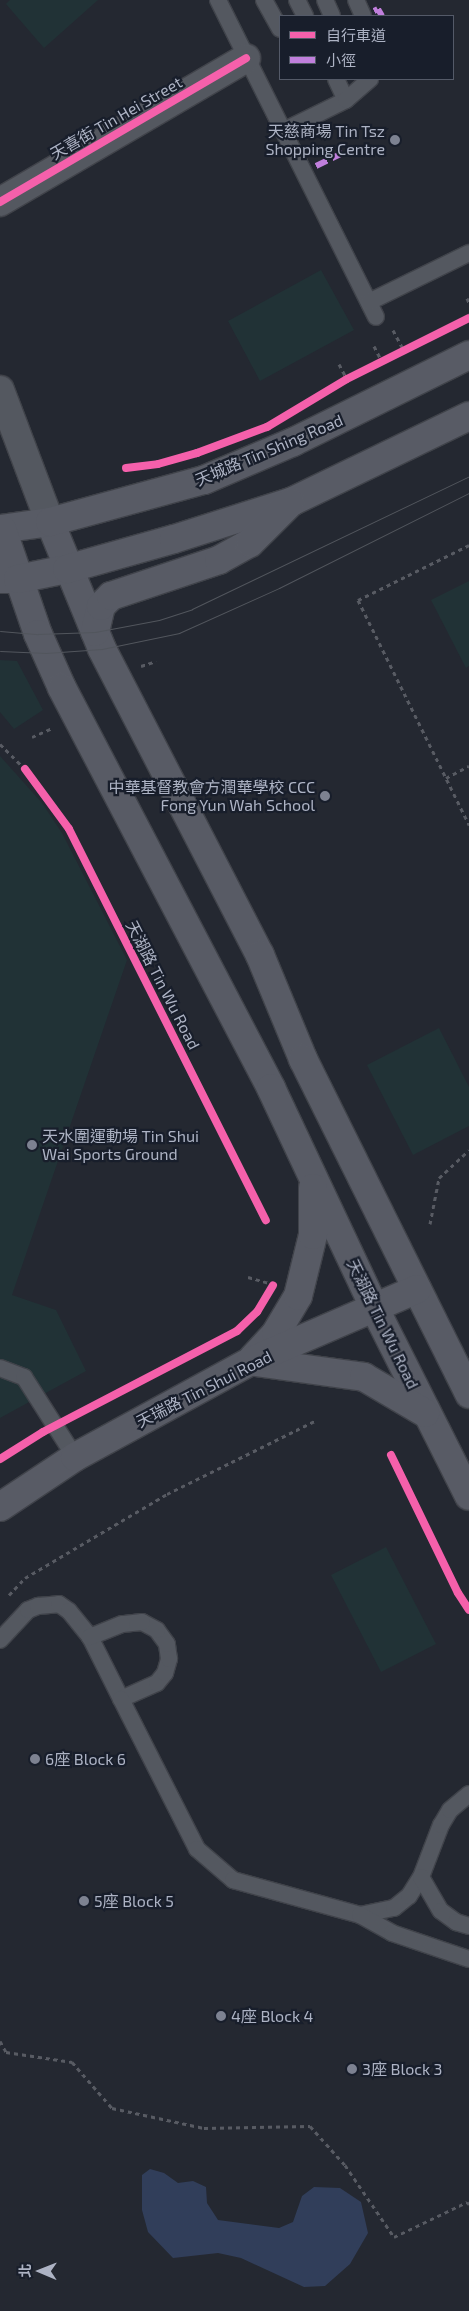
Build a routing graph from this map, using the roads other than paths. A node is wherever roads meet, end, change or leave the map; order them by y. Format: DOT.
graph roads {
  1 [pos="218,0"];
  2 [pos="264,0"];
  3 [pos="297,0"];
  4 [pos="325,0"];
  5 [pos="356,0"];
  6 [pos="304,15"];
  7 [pos="332,15"];
  8 [pos="363,15"];
  9 [pos="279,27"];
  10 [pos="246,58"];
  11 [pos="336,80"];
  12 [pos="369,80"];
  13 [pos="346,100"];
  14 [pos="283,131"];
  15 [pos="0,202"];
  16 [pos="469,253"];
  17 [pos="369,302"];
  18 [pos="376,317"];
  19 [pos="469,355"];
  20 [pos="0,390"];
  21 [pos="469,416"];
  22 [pos="293,501"];
  23 [pos="50,522"];
  24 [pos="1,526"];
  25 [pos="67,569"];
  26 [pos="9,579"];
  27 [pos="95,632"];
  28 [pos="311,1174"];
  29 [pos="417,1290"];
  30 [pos="374,1309"];
  31 [pos="251,1362"];
  32 [pos="0,1368"];
  33 [pos="469,1394"];
  34 [pos="428,1415"];
  35 [pos="75,1457"];
  36 [pos="469,1496"];
  37 [pos="0,1507"];
  38 [pos="90,1637"];
  39 [pos="0,1640"];
  40 [pos="121,1699"];
  41 [pos="469,1794"];
  42 [pos="421,1877"];
  43 [pos="360,1915"];
  44 [pos="469,1926"];
  45 [pos="469,1958"];
  1 -- 10 [label="lane"];
  2 -- 9 [label="lane"];
  3 -- 6 [label="lane"];
  4 -- 7 [label="lane"];
  5 -- 8 [label="lane"];
  10 -- 14 [label="lane"];
  10 -- 15 [label="street, 天喜街 Tin Hei Street"];
  11 -- 13 [label="lane"];
  12 -- 13 [label="lane"];
  13 -- 14 [label="lane"];
  14 -- 17 [label="lane"];
  16 -- 17 [label="lane"];
  17 -- 18 [label="lane"];
  19 -- 23 [label="main road, 天城路 Tin Shing Road"];
  20 -- 23 [label="street"];
  21 -- 22 [label="main road"];
  22 -- 25 [label="main road"];
  22 -- 27 [label="main road"];
  23 -- 24 [label="main road, 天城路 Tin Shing Road"];
  23 -- 25 [label="main road"];
  24 -- 26 [label="main road, 天湖路 Tin Wu Road"];
  25 -- 26 [label="main road"];
  25 -- 27 [label="main road"];
  26 -- 28 [label="main road, 天湖路 Tin Wu Road"];
  27 -- 29 [label="main road"];
  28 -- 30 [label="main road, 天湖路 Tin Wu Road"];
  28 -- 31 [label="main road"];
  29 -- 30 [label="main road, 天瑞路 Tin Shui Road"];
  29 -- 33 [label="main road"];
  30 -- 31 [label="main road, 天瑞路 Tin Shui Road"];
  30 -- 34 [label="main road, 天湖路 Tin Wu Road"];
  31 -- 34 [label="main road"];
  31 -- 35 [label="main road, 天瑞路 Tin Shui Road"];
  32 -- 35 [label="lane"];
  34 -- 36 [label="main road, 天湖路 Tin Wu Road"];
  35 -- 37 [label="main road, 天瑞路 Tin Shui Road"];
  38 -- 39 [label="lane"];
  38 -- 40 [label="lane"];
  38 -- 40 [label="lane"];
  40 -- 43 [label="lane"];
  41 -- 42 [label="lane"];
  42 -- 43 [label="lane"];
  42 -- 44 [label="lane"];
  43 -- 45 [label="lane"];
}
